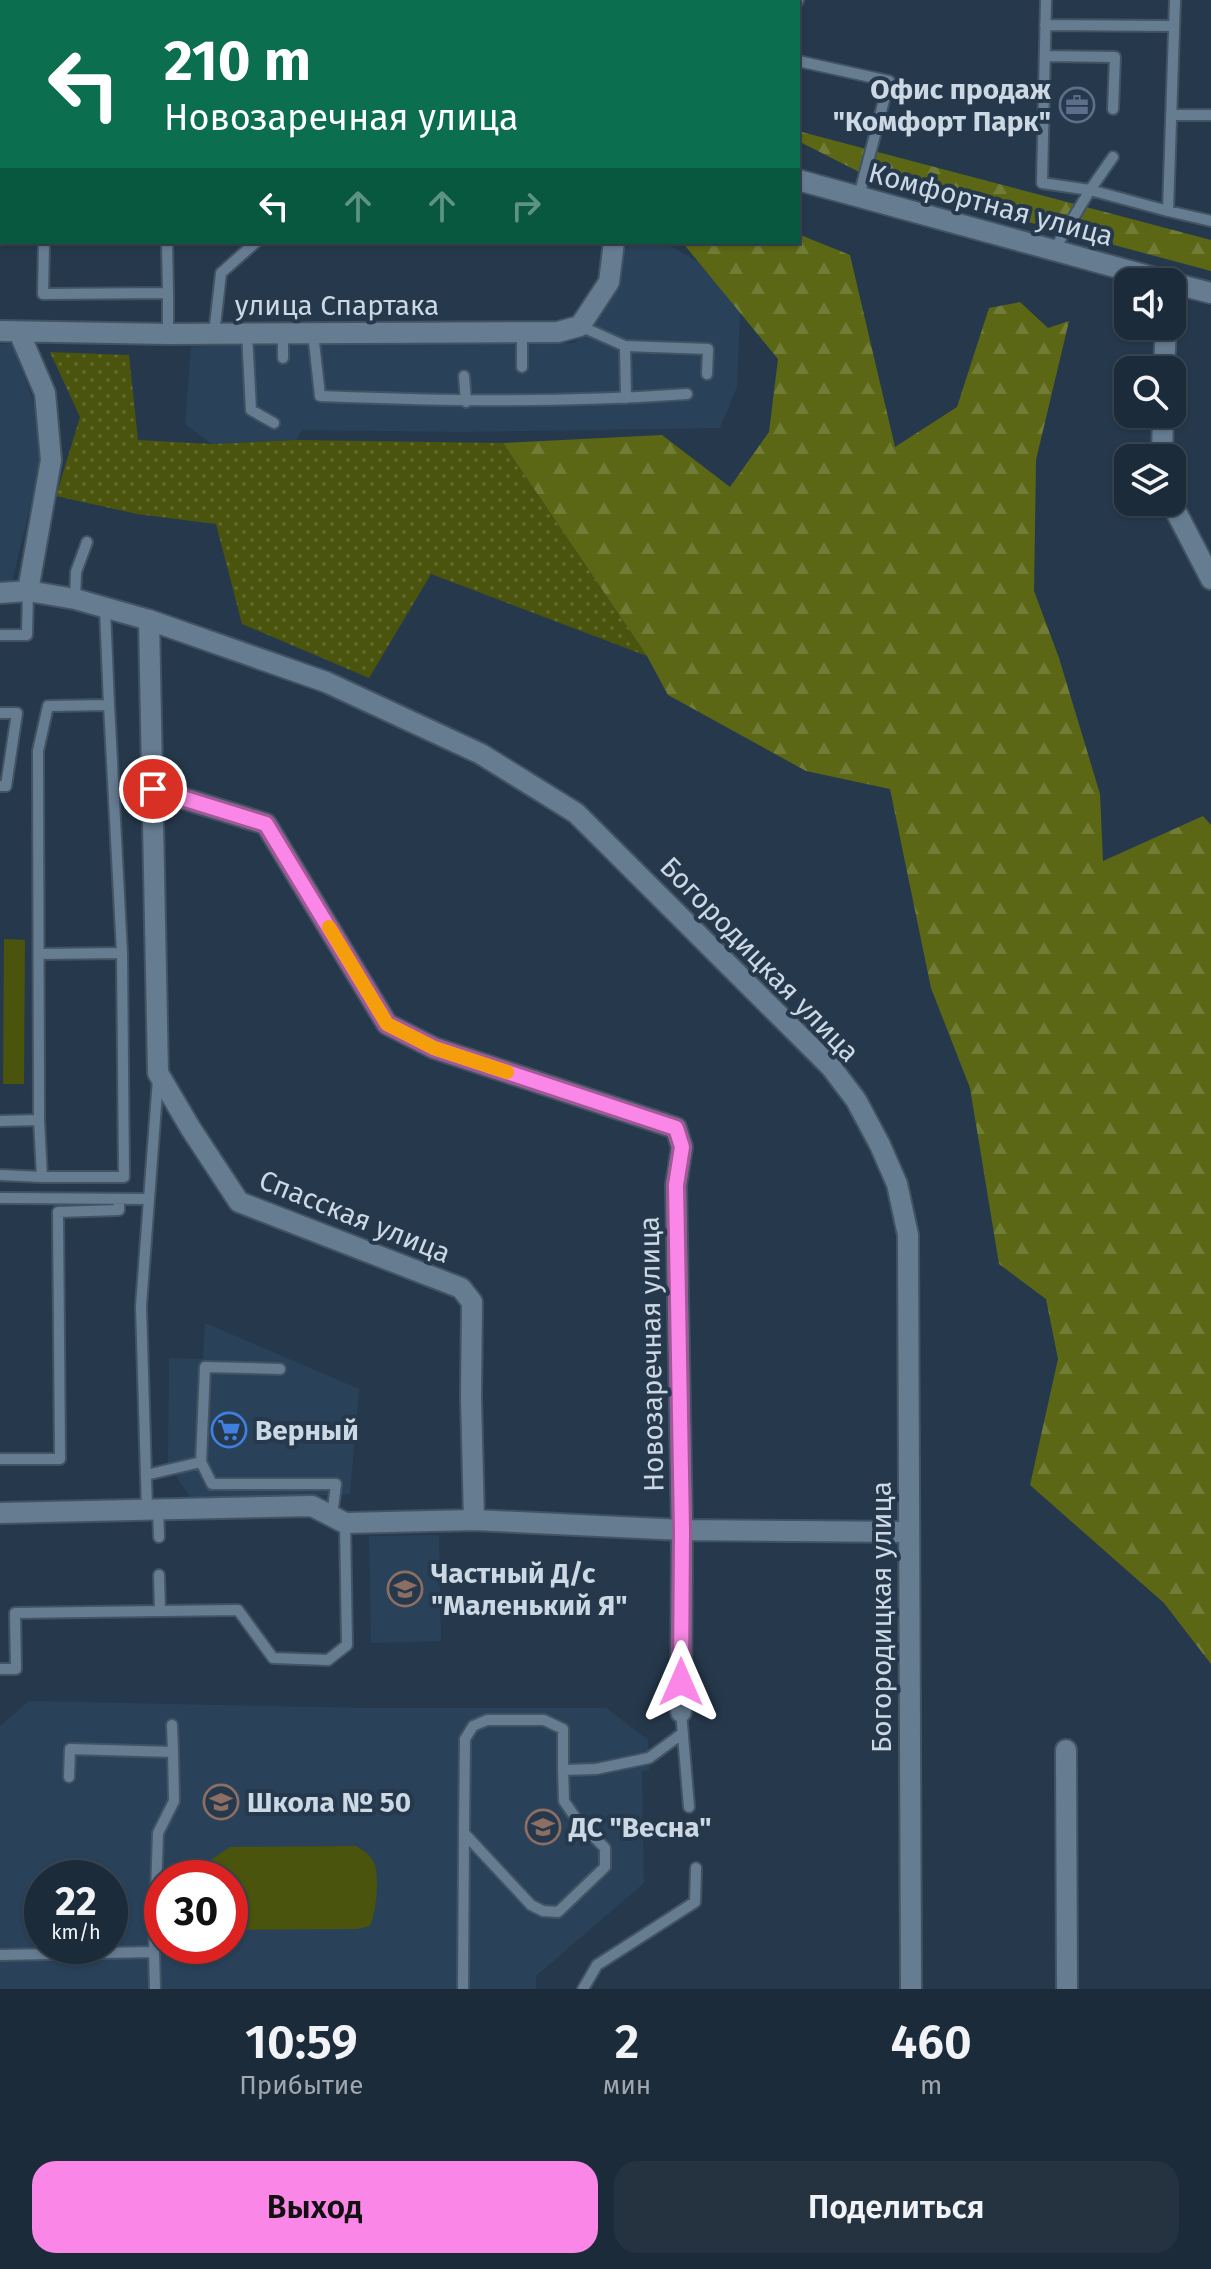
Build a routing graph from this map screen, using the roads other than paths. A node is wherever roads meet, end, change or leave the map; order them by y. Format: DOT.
graph roads {
  1 [pos="1046,0"];
  2 [pos="1175,0"];
  3 [pos="1045,25"];
  4 [pos="1174,26"];
  5 [pos="1045,56"];
  6 [pos="800,61"];
  7 [pos="1113,109"];
  8 [pos="1171,115"];
  9 [pos="1211,115"];
  10 [pos="1113,157"];
  11 [pos="800,181"];
  12 [pos="1090,190"];
  13 [pos="859,196"];
  14 [pos="1168,211"];
  15 [pos="1211,221"];
  16 [pos="44,244"];
  17 [pos="167,244"];
  18 [pos="254,244"];
  19 [pos="614,244"];
  20 [pos="1054,250"];
  21 [pos="1119,268"];
  22 [pos="1186,286"];
  23 [pos="168,293"];
  24 [pos="1211,293"];
  25 [pos="580,326"];
  26 [pos="10,332"];
  27 [pos="283,333"];
  28 [pos="313,333"];
  29 [pos="522,333"];
  30 [pos="168,334"];
  31 [pos="214,334"];
  32 [pos="247,334"];
  33 [pos="625,346"];
  34 [pos="283,358"];
  35 [pos="522,367"];
  36 [pos="707,374"];
  37 [pos="464,376"];
  38 [pos="687,394"];
  39 [pos="626,398"];
  40 [pos="466,402"];
  41 [pos="274,423"];
  42 [pos="1177,516"];
  43 [pos="87,542"];
  44 [pos="1211,579"];
  45 [pos="28,591"];
  46 [pos="0,593"];
  47 [pos="75,599"];
  48 [pos="105,609"];
  49 [pos="149,620"];
  50 [pos="0,635"];
  51 [pos="109,705"];
  52 [pos="0,713"];
  53 [pos="0,786"];
  54 [pos="153,789"];
  55 [pos="122,953"];
  56 [pos="39,954"];
  57 [pos="158,1073"];
  58 [pos="39,1120"];
  59 [pos="0,1121"];
  60 [pos="0,1175"];
  61 [pos="42,1177"];
  62 [pos="0,1198"];
  63 [pos="149,1199"];
  64 [pos="119,1200"];
  65 [pos="280,1369"];
  66 [pos="0,1459"];
  67 [pos="201,1462"];
  68 [pos="146,1475"];
  69 [pos="152,1510"];
  70 [pos="0,1513"];
  71 [pos="338,1520"];
  72 [pos="474,1520"];
  73 [pos="682,1530"];
  74 [pos="909,1532"];
  75 [pos="159,1537"];
  76 [pos="159,1575"];
  77 [pos="160,1611"];
  78 [pos="0,1669"];
  79 [pos="682,1722"];
  80 [pos="172,1725"];
  81 [pos="1066,1750"];
  82 [pos="173,1752"];
  83 [pos="563,1770"];
  84 [pos="69,1777"];
  85 [pos="689,1807"];
  86 [pos="464,1833"];
  87 [pos="157,1860"];
  88 [pos="696,1868"];
  89 [pos="144,1952"];
  90 [pos="0,1955"];
  91 [pos="154,1964"];
  92 [pos="155,1989"];
  93 [pos="463,1989"];
  94 [pos="583,1989"];
  95 [pos="911,1989"];
  96 [pos="1067,1989"];
  1 -- 3 [label="lane"];
  2 -- 4 [label="lane"];
  3 -- 4 [label="lane"];
  3 -- 5 [label="lane"];
  4 -- 8 [label="lane"];
  5 -- 7 [label="lane"];
  5 -- 12 [label="lane"];
  6 -- 13 [label="lane"];
  8 -- 9 [label="lane"];
  8 -- 14 [label="lane"];
  10 -- 12 [label="lane"];
  11 -- 13 [label="street, Комфортная улица"];
  12 -- 14 [label="lane"];
  12 -- 20 [label="lane"];
  13 -- 20 [label="street, Комфортная улица"];
  14 -- 15 [label="lane"];
  16 -- 23 [label="lane"];
  17 -- 23 [label="lane"];
  18 -- 31 [label="lane"];
  19 -- 25 [label="street"];
  20 -- 21 [label="street, Комфортная улица"];
  22 -- 24 [label="street, Комфортная улица"];
  23 -- 30 [label="lane"];
  25 -- 29 [label="street, улица Спартака"];
  25 -- 33 [label="lane"];
  26 -- 30 [label="street, улица Спартака"];
  26 -- 45 [label="street"];
  27 -- 28 [label="street, улица Спартака"];
  27 -- 32 [label="street, улица Спартака"];
  27 -- 34 [label="lane"];
  28 -- 29 [label="street, улица Спартака"];
  28 -- 40 [label="lane"];
  29 -- 35 [label="lane"];
  30 -- 31 [label="street, улица Спартака"];
  31 -- 32 [label="street, улица Спартака"];
  32 -- 41 [label="lane"];
  33 -- 36 [label="lane"];
  33 -- 39 [label="lane"];
  37 -- 40 [label="lane"];
  38 -- 39 [label="lane"];
  39 -- 40 [label="lane"];
  42 -- 44 [label="street"];
  43 -- 47 [label="lane"];
  45 -- 46 [label="street, Богородицкая улица"];
  45 -- 47 [label="street, Богородицкая улица"];
  45 -- 50 [label="lane"];
  47 -- 48 [label="street, Богородицкая улица"];
  48 -- 49 [label="street, Богородицкая улица"];
  48 -- 51 [label="lane"];
  49 -- 54 [label="street"];
  49 -- 74 [label="street, Богородицкая улица"];
  51 -- 55 [label="lane"];
  51 -- 56 [label="lane"];
  52 -- 53 [label="lane"];
  54 -- 57 [label="street"];
  54 -- 73 [label="street, Новозаречная улица"];
  55 -- 56 [label="lane"];
  55 -- 61 [label="lane"];
  56 -- 58 [label="lane"];
  57 -- 63 [label="lane"];
  57 -- 72 [label="street, Спасская улица"];
  58 -- 59 [label="lane"];
  58 -- 61 [label="lane"];
  60 -- 61 [label="lane"];
  62 -- 64 [label="lane"];
  63 -- 64 [label="lane"];
  63 -- 68 [label="lane"];
  64 -- 66 [label="lane"];
  65 -- 67 [label="lane"];
  67 -- 68 [label="lane"];
  67 -- 71 [label="lane"];
  68 -- 69 [label="lane"];
  69 -- 70 [label="street"];
  69 -- 71 [label="street"];
  69 -- 75 [label="lane"];
  71 -- 72 [label="street"];
  71 -- 77 [label="lane"];
  72 -- 73 [label="street"];
  73 -- 74 [label="street"];
  73 -- 79 [label="street, Новозаречная улица"];
  74 -- 95 [label="street, Богородицкая улица"];
  76 -- 77 [label="lane"];
  77 -- 78 [label="lane"];
  79 -- 83 [label="lane"];
  79 -- 85 [label="lane"];
  80 -- 82 [label="lane"];
  81 -- 96 [label="street"];
  82 -- 84 [label="lane"];
  82 -- 87 [label="lane"];
  83 -- 86 [label="lane"];
  83 -- 86 [label="lane"];
  86 -- 93 [label="lane"];
  88 -- 94 [label="lane"];
  89 -- 90 [label="lane"];
  91 -- 92 [label="lane"];
}
